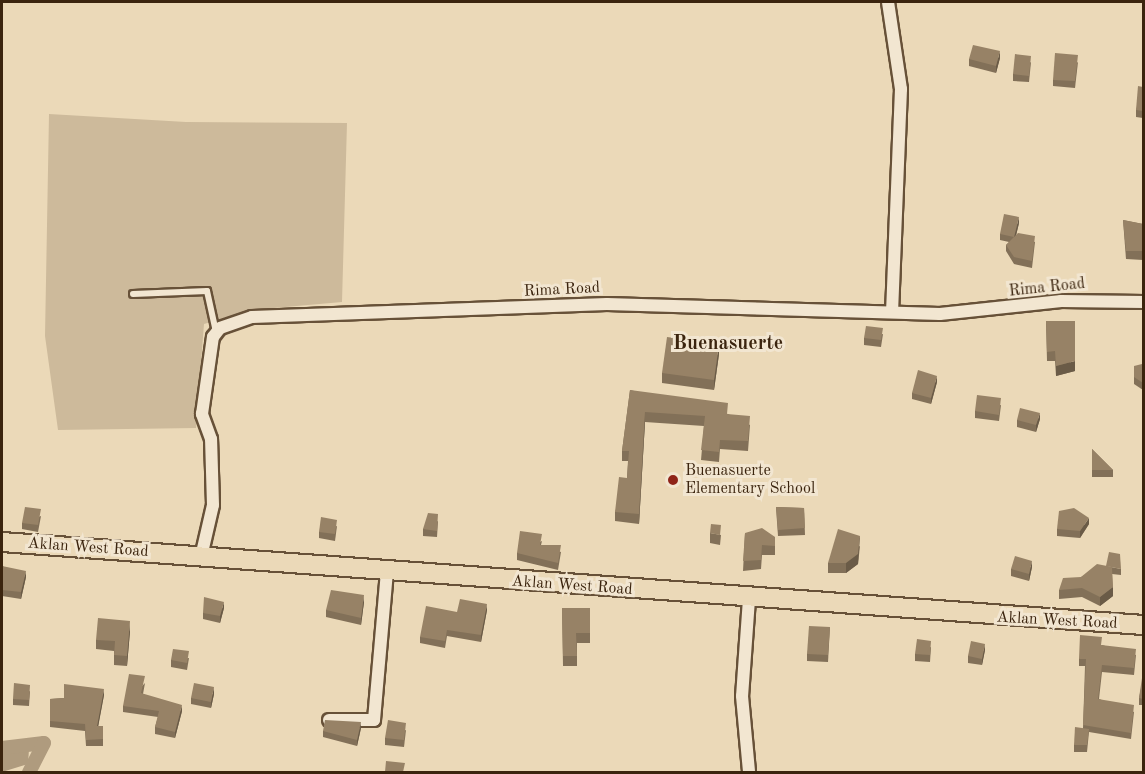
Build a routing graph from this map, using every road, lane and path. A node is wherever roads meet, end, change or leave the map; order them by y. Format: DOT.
graph roads {
  1 [pos="888,2"];
  2 [pos="133,294"];
  3 [pos="1143,302"];
  4 [pos="892,311"];
  5 [pos="216,332"];
  6 [pos="2,542"];
  7 [pos="201,557"];
  8 [pos="387,572"];
  9 [pos="749,599"];
  10 [pos="1143,625"];
  11 [pos="329,720"];
  12 [pos="749,772"];
  1 -- 4 [label="street"];
  2 -- 5 [label="lane"];
  3 -- 4 [label="street, Rima Road"];
  4 -- 5 [label="street, Rima Road"];
  5 -- 7 [label="street"];
  6 -- 7 [label="main road, Aklan West Road"];
  7 -- 8 [label="main road, Aklan West Road"];
  8 -- 9 [label="main road, Aklan West Road"];
  8 -- 11 [label="street"];
  9 -- 10 [label="main road, Aklan West Road"];
  9 -- 12 [label="street"];
}
